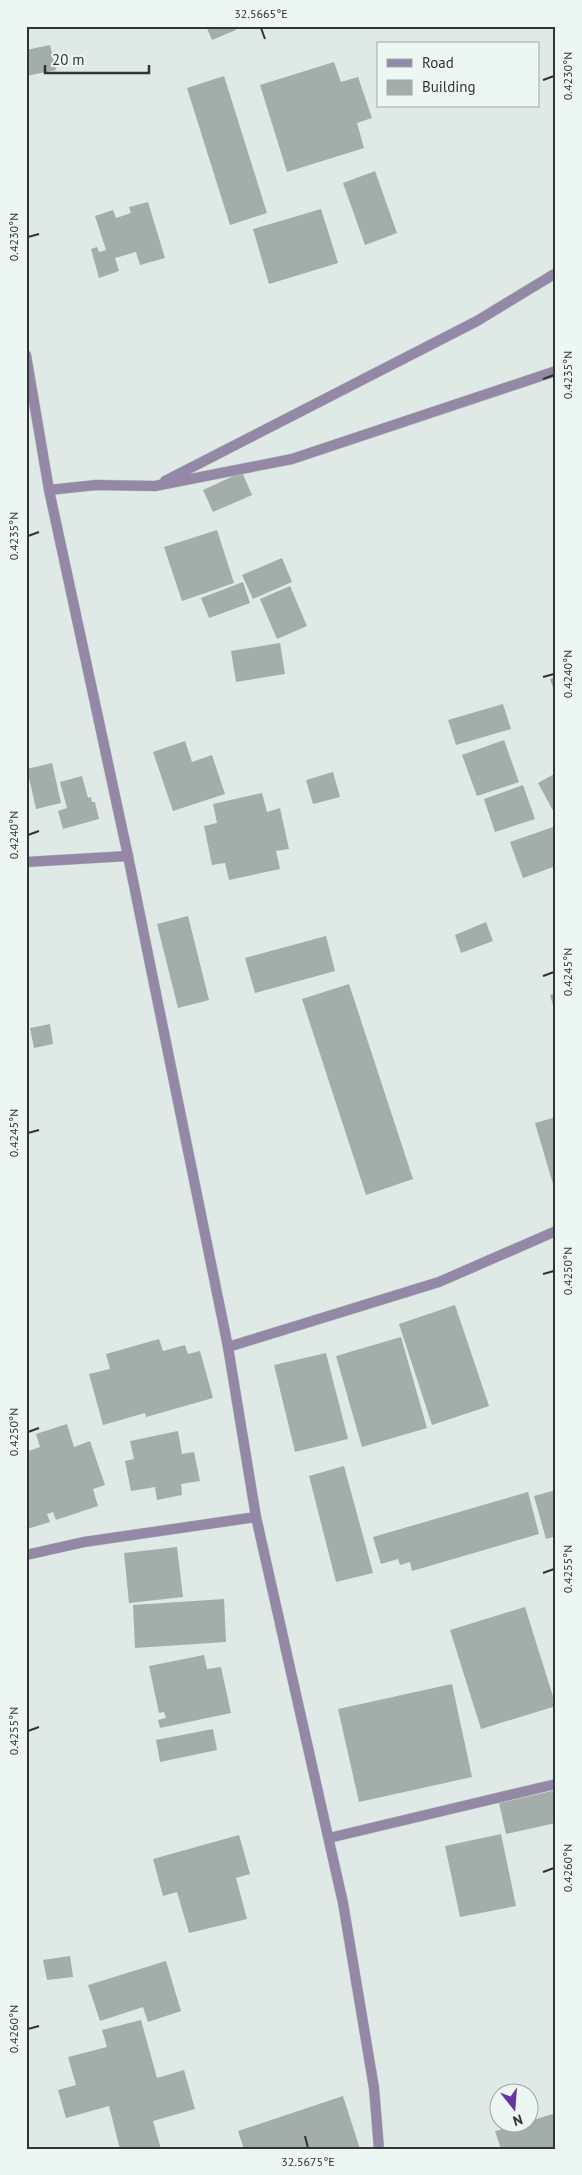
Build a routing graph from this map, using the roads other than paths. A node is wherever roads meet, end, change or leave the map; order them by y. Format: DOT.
graph roads {
  1 [pos="556,272"];
  2 [pos="26,355"];
  3 [pos="556,371"];
  4 [pos="155,486"];
  5 [pos="49,490"];
  6 [pos="128,856"];
  7 [pos="26,862"];
  8 [pos="556,1230"];
  9 [pos="228,1347"];
  10 [pos="256,1517"];
  11 [pos="26,1555"];
  12 [pos="556,1784"];
  13 [pos="329,1838"];
  14 [pos="379,2149"];
  1 -- 4 [label="street"];
  2 -- 5 [label="street"];
  3 -- 4 [label="street"];
  4 -- 5 [label="street"];
  5 -- 6 [label="street"];
  6 -- 7 [label="street"];
  6 -- 9 [label="street"];
  8 -- 9 [label="street"];
  9 -- 10 [label="street"];
  10 -- 11 [label="street"];
  10 -- 13 [label="street"];
  12 -- 13 [label="street"];
  13 -- 14 [label="street"];
}
